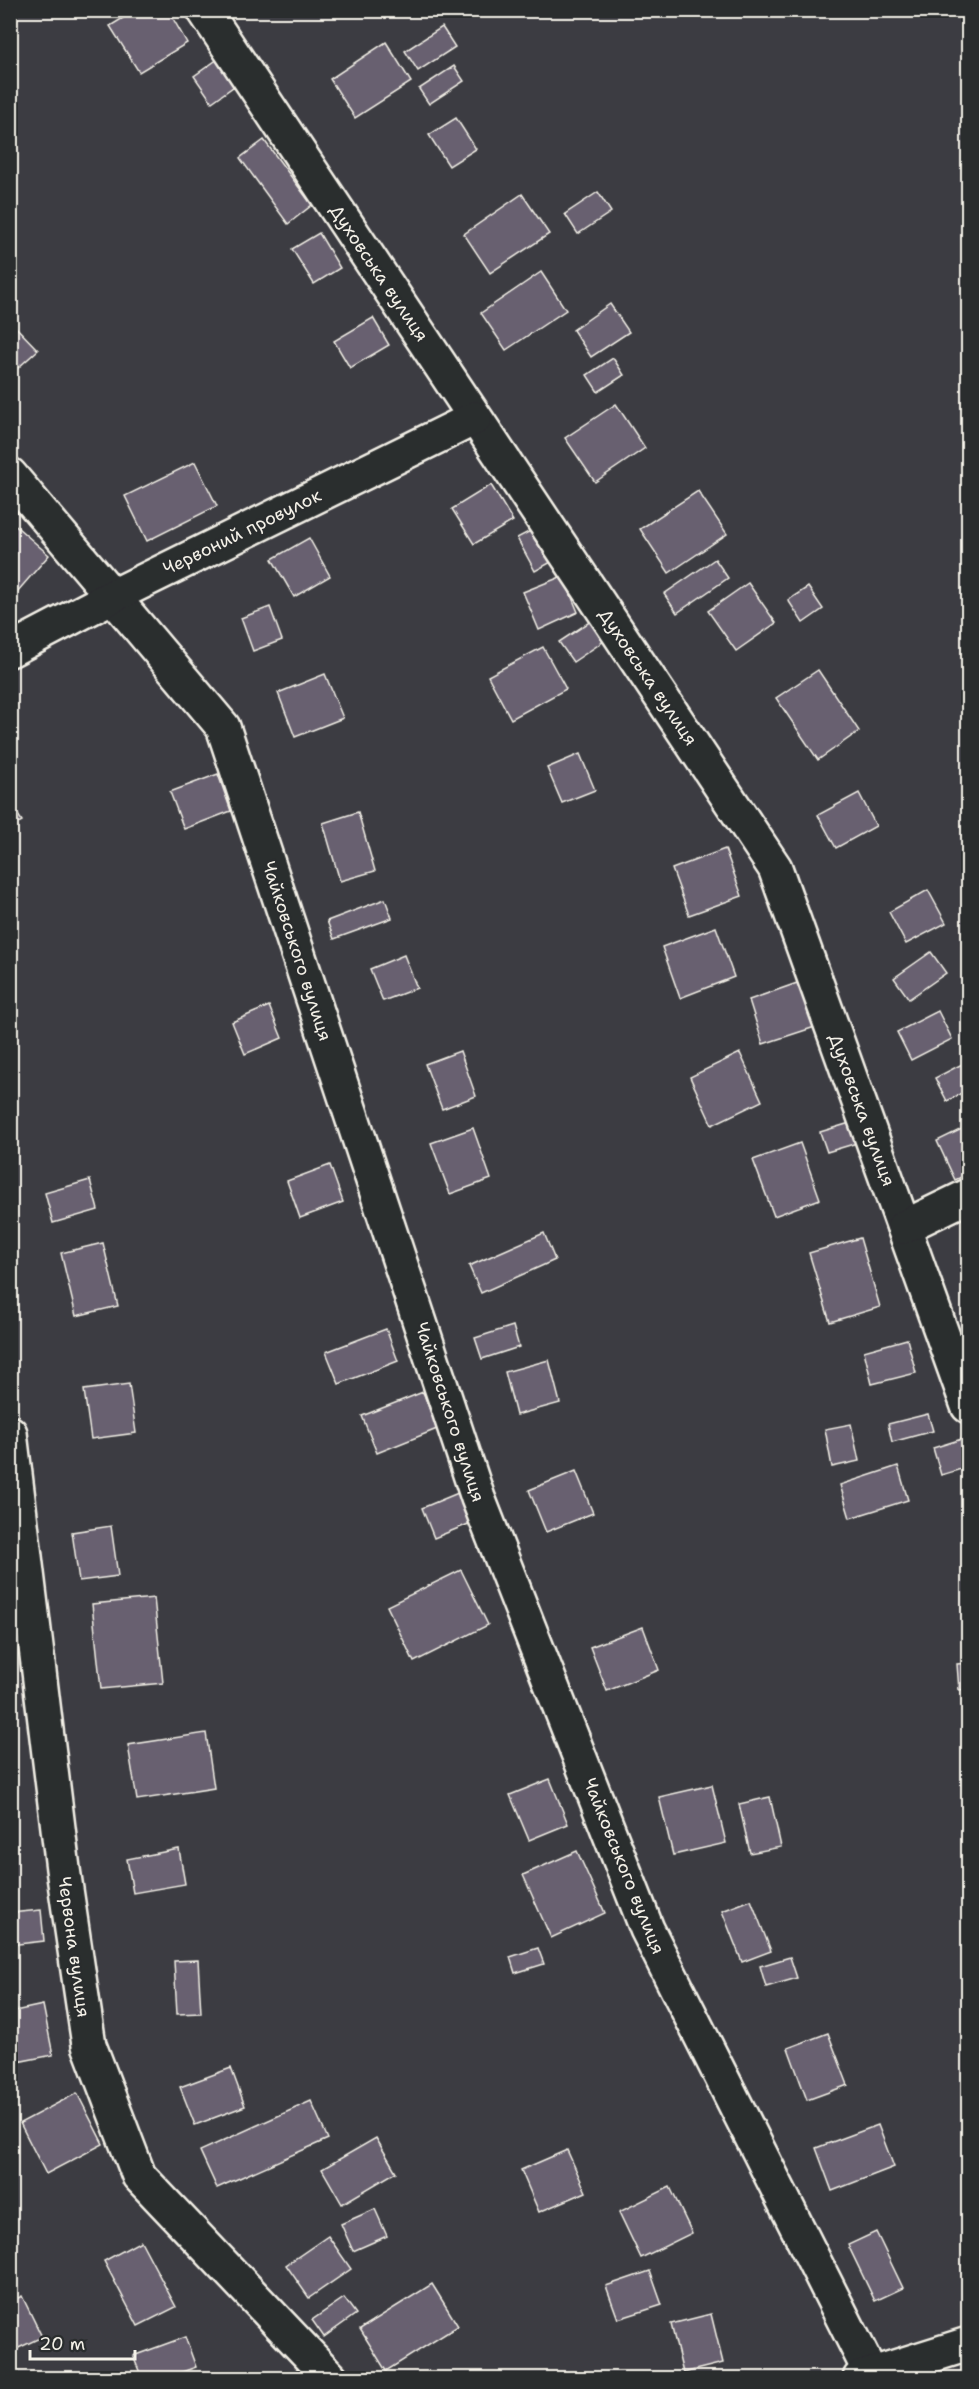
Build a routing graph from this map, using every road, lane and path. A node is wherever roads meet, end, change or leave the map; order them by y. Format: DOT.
graph roads {
  1 [pos="204,10"];
  2 [pos="475,418"];
  3 [pos="10,475"];
  4 [pos="113,596"];
  5 [pos="10,650"];
  6 [pos="969,1196"];
  7 [pos="904,1227"];
  8 [pos="969,1407"];
  9 [pos="10,1433"];
  10 [pos="969,2344"];
  11 [pos="865,2376"];
  12 [pos="330,2379"];
  1 -- 2 [label="street, Духовська вулиця"];
  2 -- 4 [label="street, Червоний провулок"];
  2 -- 7 [label="street, Духовська вулиця"];
  3 -- 4 [label="street, Чайковського вулиця"];
  4 -- 5 [label="street, Червоний провулок"];
  4 -- 11 [label="street, Чайковського вулиця"];
  6 -- 7 [label="street"];
  7 -- 8 [label="street, Духовська вулиця"];
  9 -- 12 [label="street, Червона вулиця"];
  10 -- 11 [label="street"];
}
